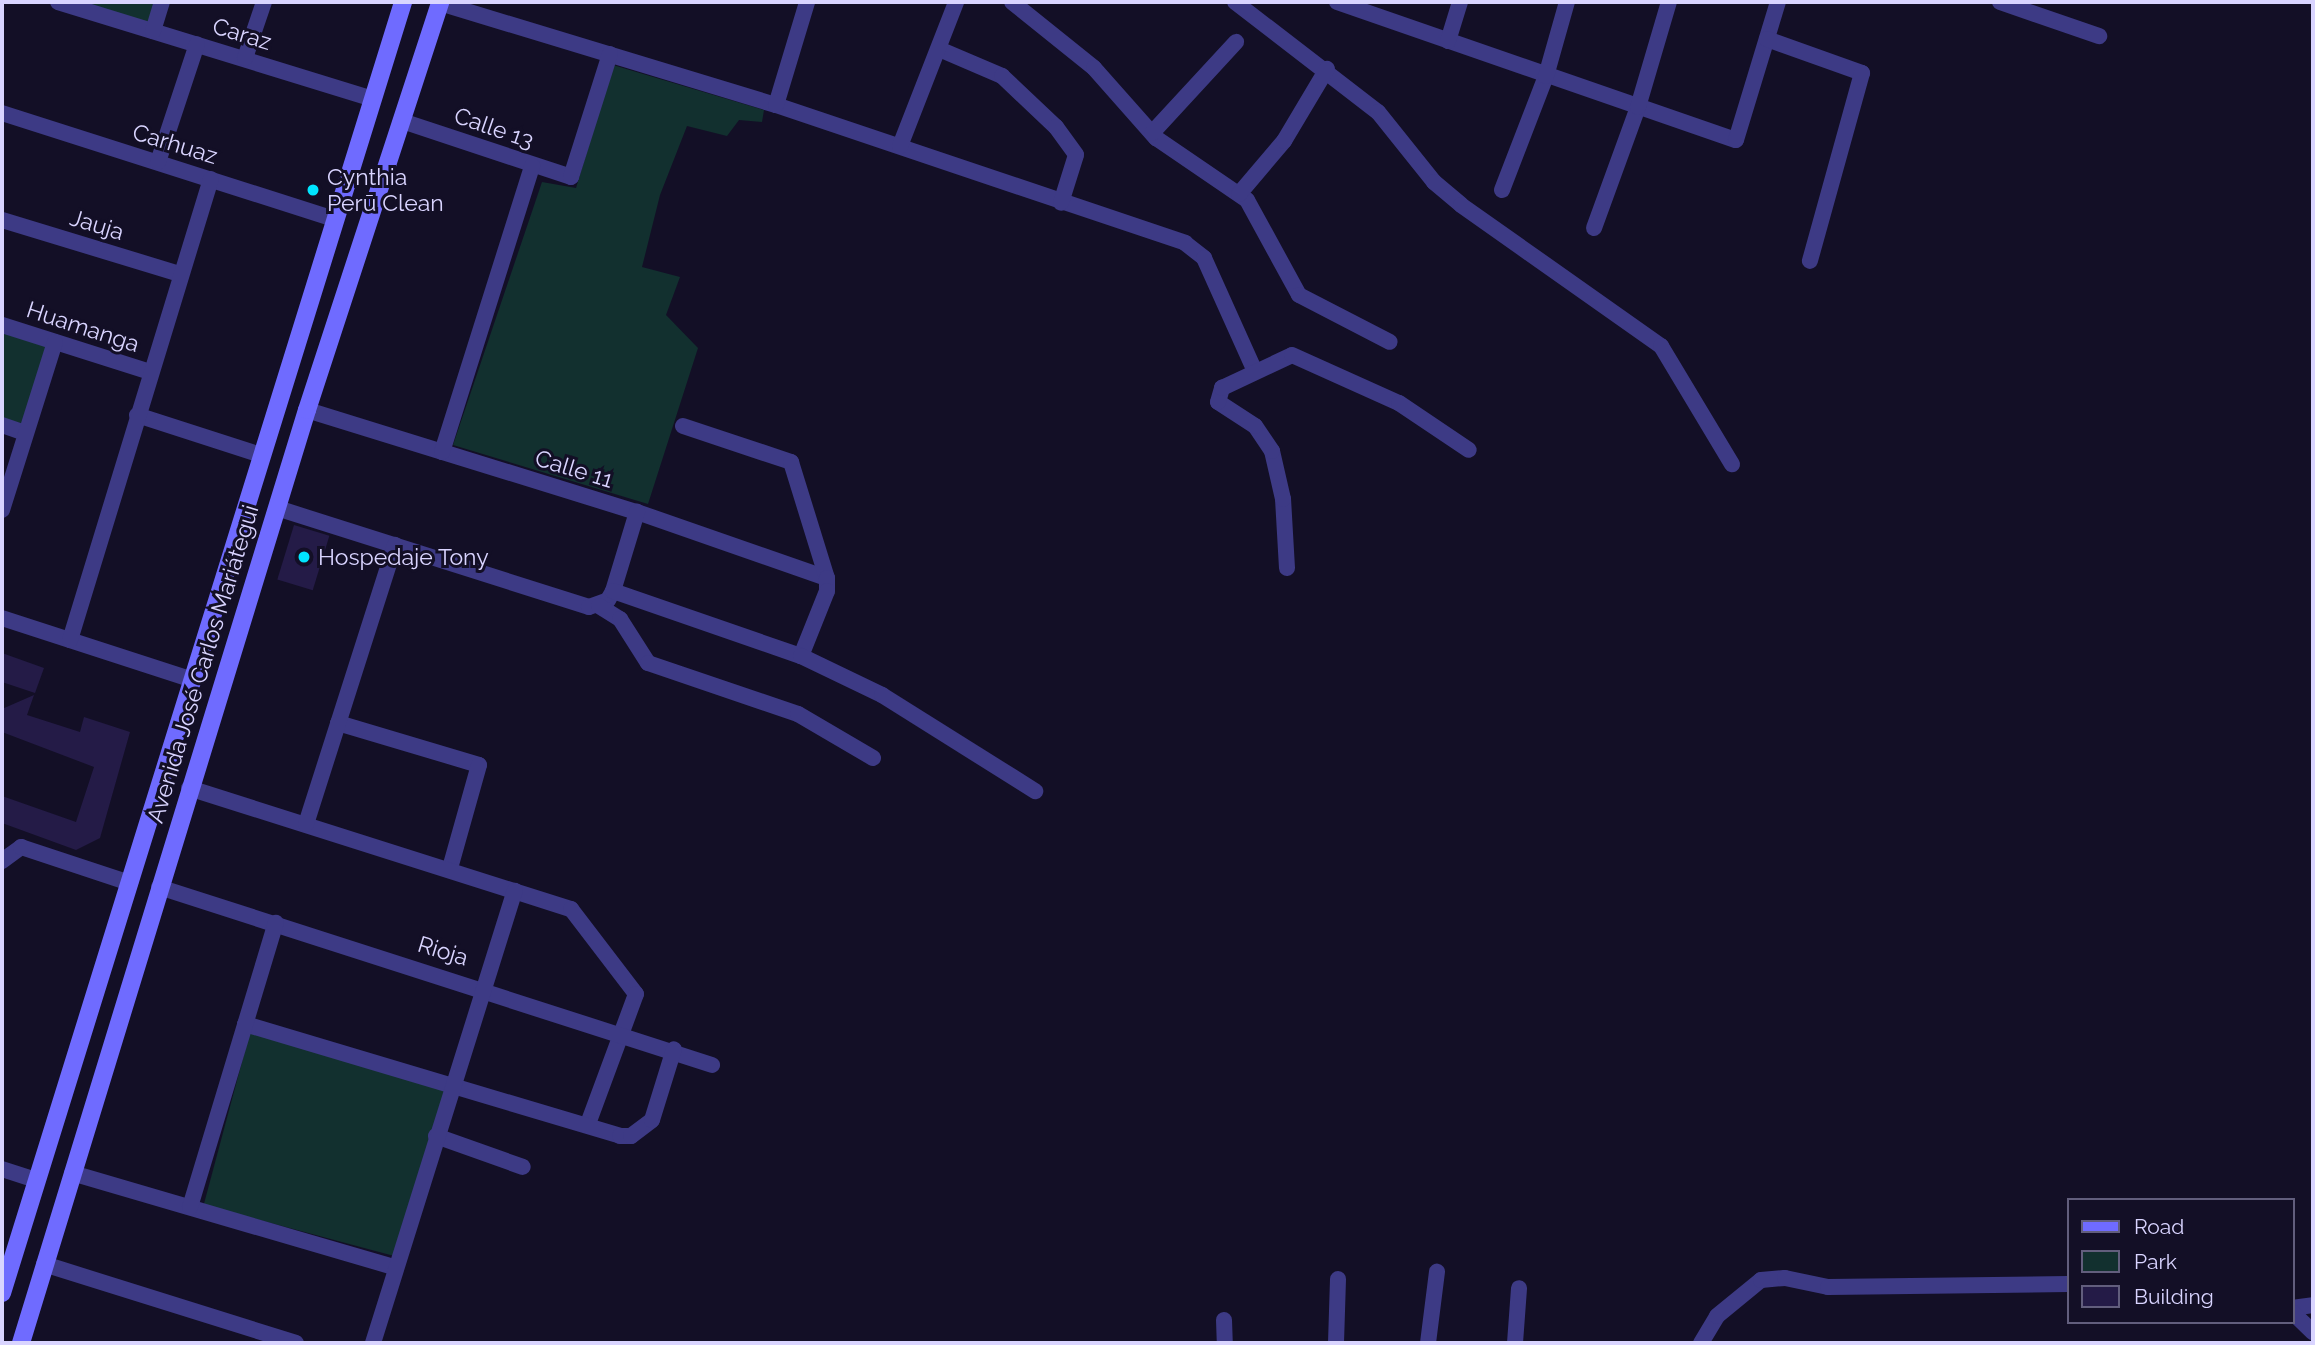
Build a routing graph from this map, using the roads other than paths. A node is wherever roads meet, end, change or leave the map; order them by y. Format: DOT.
graph roads {
  1 [pos="58,2"];
  2 [pos="162,2"];
  3 [pos="264,2"];
  4 [pos="403,2"];
  5 [pos="440,2"];
  6 [pos="807,2"];
  7 [pos="956,2"];
  8 [pos="1012,2"];
  9 [pos="1235,2"];
  10 [pos="1460,2"];
  11 [pos="1567,2"];
  12 [pos="1669,2"];
  13 [pos="1778,2"];
  14 [pos="2000,2"];
  15 [pos="1347,3"];
  16 [pos="153,31"];
  17 [pos="2099,36"];
  18 [pos="1767,39"];
  19 [pos="1448,41"];
  20 [pos="1236,42"];
  21 [pos="197,44"];
  22 [pos="939,49"];
  23 [pos="610,54"];
  24 [pos="245,58"];
  25 [pos="1327,69"];
  26 [pos="1546,76"];
  27 [pos="373,99"];
  28 [pos="776,105"];
  29 [pos="1638,107"];
  30 [pos="2,113"];
  31 [pos="402,121"];
  32 [pos="1152,133"];
  33 [pos="900,146"];
  34 [pos="158,162"];
  35 [pos="532,166"];
  36 [pos="211,179"];
  37 [pos="1503,190"];
  38 [pos="1239,194"];
  39 [pos="1060,203"];
  40 [pos="335,219"];
  41 [pos="2,220"];
  42 [pos="1594,228"];
  43 [pos="1810,261"];
  44 [pos="180,274"];
  45 [pos="2,325"];
  46 [pos="55,342"];
  47 [pos="1390,342"];
  48 [pos="1254,369"];
  49 [pos="288,370"];
  50 [pos="150,372"];
  51 [pos="317,380"];
  52 [pos="307,410"];
  53 [pos="137,415"];
  54 [pos="2,425"];
  55 [pos="682,426"];
  56 [pos="25,433"];
  57 [pos="1468,450"];
  58 [pos="442,452"];
  59 [pos="261,455"];
  60 [pos="1732,464"];
  61 [pos="277,508"];
  62 [pos="2,510"];
  63 [pos="637,512"];
  64 [pos="395,545"];
  65 [pos="1287,568"];
  66 [pos="827,578"];
  67 [pos="613,591"];
  68 [pos="599,606"];
  69 [pos="2,618"];
  70 [pos="69,640"];
  71 [pos="801,656"];
  72 [pos="190,679"];
  73 [pos="338,723"];
  74 [pos="873,758"];
  75 [pos="189,788"];
  76 [pos="1035,791"];
  77 [pos="306,824"];
  78 [pos="5,856"];
  79 [pos="450,868"];
  80 [pos="130,883"];
  81 [pos="159,887"];
  82 [pos="515,891"];
  83 [pos="276,923"];
  84 [pos="483,988"];
  85 [pos="245,1024"];
  86 [pos="621,1032"];
  87 [pos="674,1049"];
  88 [pos="712,1065"];
  89 [pos="453,1083"];
  90 [pos="588,1124"];
  91 [pos="436,1136"];
  92 [pos="523,1167"];
  93 [pos="2,1169"];
  94 [pos="72,1173"];
  95 [pos="36,1180"];
  96 [pos="190,1207"];
  97 [pos="44,1264"];
  98 [pos="394,1267"];
  99 [pos="1437,1272"];
  100 [pos="1338,1279"];
  101 [pos="2066,1284"];
  102 [pos="3,1285"];
  103 [pos="1519,1289"];
  104 [pos="2313,1306"];
  105 [pos="2294,1310"];
  106 [pos="2294,1312"];
  107 [pos="1224,1320"];
  108 [pos="2313,1332"];
  109 [pos="21,1343"];
  110 [pos="296,1343"];
  111 [pos="373,1343"];
  112 [pos="1224,1343"];
  113 [pos="1336,1343"];
  114 [pos="1428,1343"];
  115 [pos="1515,1343"];
  116 [pos="1701,1343"];
  1 -- 16 [label="street, Caraz"];
  2 -- 16 [label="street"];
  3 -- 24 [label="street"];
  4 -- 27 [label="main road, Avenida José Carlos Mariátegui"];
  5 -- 23 [label="street"];
  5 -- 31 [label="main road, Avenida José Carlos Mariátegui"];
  6 -- 28 [label="street"];
  7 -- 22 [label="street"];
  8 -- 32 [label="street"];
  9 -- 25 [label="street"];
  10 -- 19 [label="street"];
  11 -- 26 [label="street"];
  12 -- 29 [label="street"];
  13 -- 18 [label="street"];
  14 -- 17 [label="street"];
  15 -- 19 [label="street"];
  16 -- 21 [label="street, Caraz"];
  18 -- 29 [label="street"];
  18 -- 43 [label="street"];
  19 -- 26 [label="street"];
  20 -- 32 [label="street"];
  21 -- 24 [label="street, Caraz"];
  21 -- 34 [label="street"];
  22 -- 33 [label="street"];
  22 -- 39 [label="street"];
  23 -- 28 [label="street"];
  23 -- 35 [label="street, Calle 13"];
  24 -- 27 [label="street, Caraz"];
  25 -- 38 [label="street"];
  25 -- 60 [label="street"];
  26 -- 29 [label="street"];
  26 -- 37 [label="street"];
  27 -- 40 [label="main road, Avenida José Carlos Mariátegui"];
  28 -- 33 [label="street"];
  29 -- 42 [label="street"];
  30 -- 34 [label="street, Carhuaz"];
  31 -- 35 [label="street, Calle 13"];
  31 -- 51 [label="main road, Avenida José Carlos Mariátegui"];
  32 -- 38 [label="street"];
  33 -- 39 [label="street"];
  34 -- 36 [label="street, Carhuaz"];
  35 -- 58 [label="street"];
  36 -- 40 [label="street, Carhuaz"];
  36 -- 44 [label="street"];
  38 -- 47 [label="street"];
  39 -- 48 [label="street"];
  40 -- 49 [label="main road, Avenida José Carlos Mariátegui"];
  41 -- 44 [label="street, Jauja"];
  44 -- 50 [label="street"];
  45 -- 46 [label="street, Huamanga"];
  46 -- 50 [label="street, Huamanga"];
  46 -- 56 [label="street"];
  48 -- 57 [label="street"];
  48 -- 65 [label="street"];
  49 -- 51 [label="main road"];
  49 -- 59 [label="main road, Avenida José Carlos Mariátegui"];
  50 -- 53 [label="street"];
  51 -- 52 [label="main road, Avenida José Carlos Mariátegui"];
  52 -- 58 [label="street, Calle 11"];
  52 -- 61 [label="main road, Avenida José Carlos Mariátegui"];
  53 -- 59 [label="street"];
  53 -- 70 [label="street"];
  54 -- 56 [label="street"];
  55 -- 66 [label="street"];
  56 -- 62 [label="street"];
  58 -- 63 [label="street, Calle 11"];
  59 -- 72 [label="main road, Avenida José Carlos Mariátegui"];
  61 -- 64 [label="street"];
  61 -- 75 [label="main road, Avenida José Carlos Mariátegui"];
  63 -- 66 [label="street, Calle 11"];
  63 -- 67 [label="street"];
  64 -- 68 [label="street"];
  64 -- 73 [label="street"];
  66 -- 71 [label="street"];
  67 -- 68 [label="street"];
  67 -- 71 [label="street"];
  68 -- 74 [label="street"];
  69 -- 70 [label="street"];
  70 -- 72 [label="street"];
  71 -- 76 [label="street"];
  72 -- 80 [label="main road, Avenida José Carlos Mariátegui"];
  73 -- 77 [label="street"];
  73 -- 79 [label="street"];
  75 -- 77 [label="street"];
  75 -- 81 [label="main road, Avenida José Carlos Mariátegui"];
  77 -- 79 [label="street"];
  78 -- 80 [label="street"];
  79 -- 82 [label="street"];
  80 -- 95 [label="main road, Avenida José Carlos Mariátegui"];
  81 -- 83 [label="street, Rioja"];
  81 -- 94 [label="main road, Avenida José Carlos Mariátegui"];
  82 -- 84 [label="street"];
  82 -- 86 [label="street"];
  83 -- 84 [label="street, Rioja"];
  83 -- 85 [label="street"];
  84 -- 86 [label="street, Rioja"];
  84 -- 89 [label="street"];
  85 -- 89 [label="street"];
  85 -- 96 [label="street"];
  86 -- 87 [label="street, Rioja"];
  86 -- 90 [label="street"];
  87 -- 88 [label="street, Rioja"];
  87 -- 90 [label="street"];
  89 -- 90 [label="street"];
  89 -- 91 [label="street"];
  91 -- 92 [label="street"];
  91 -- 98 [label="street"];
  93 -- 95 [label="street"];
  94 -- 96 [label="street"];
  94 -- 97 [label="main road, Avenida José Carlos Mariátegui"];
  95 -- 102 [label="main road, Avenida José Carlos Mariátegui"];
  96 -- 98 [label="street"];
  97 -- 109 [label="main road, Avenida José Carlos Mariátegui"];
  97 -- 110 [label="street"];
  98 -- 111 [label="street"];
  99 -- 114 [label="street"];
  100 -- 113 [label="street"];
  101 -- 116 [label="street"];
  103 -- 115 [label="street"];
  104 -- 105 [label="street"];
  106 -- 108 [label="street"];
  107 -- 112 [label="street"];
}
